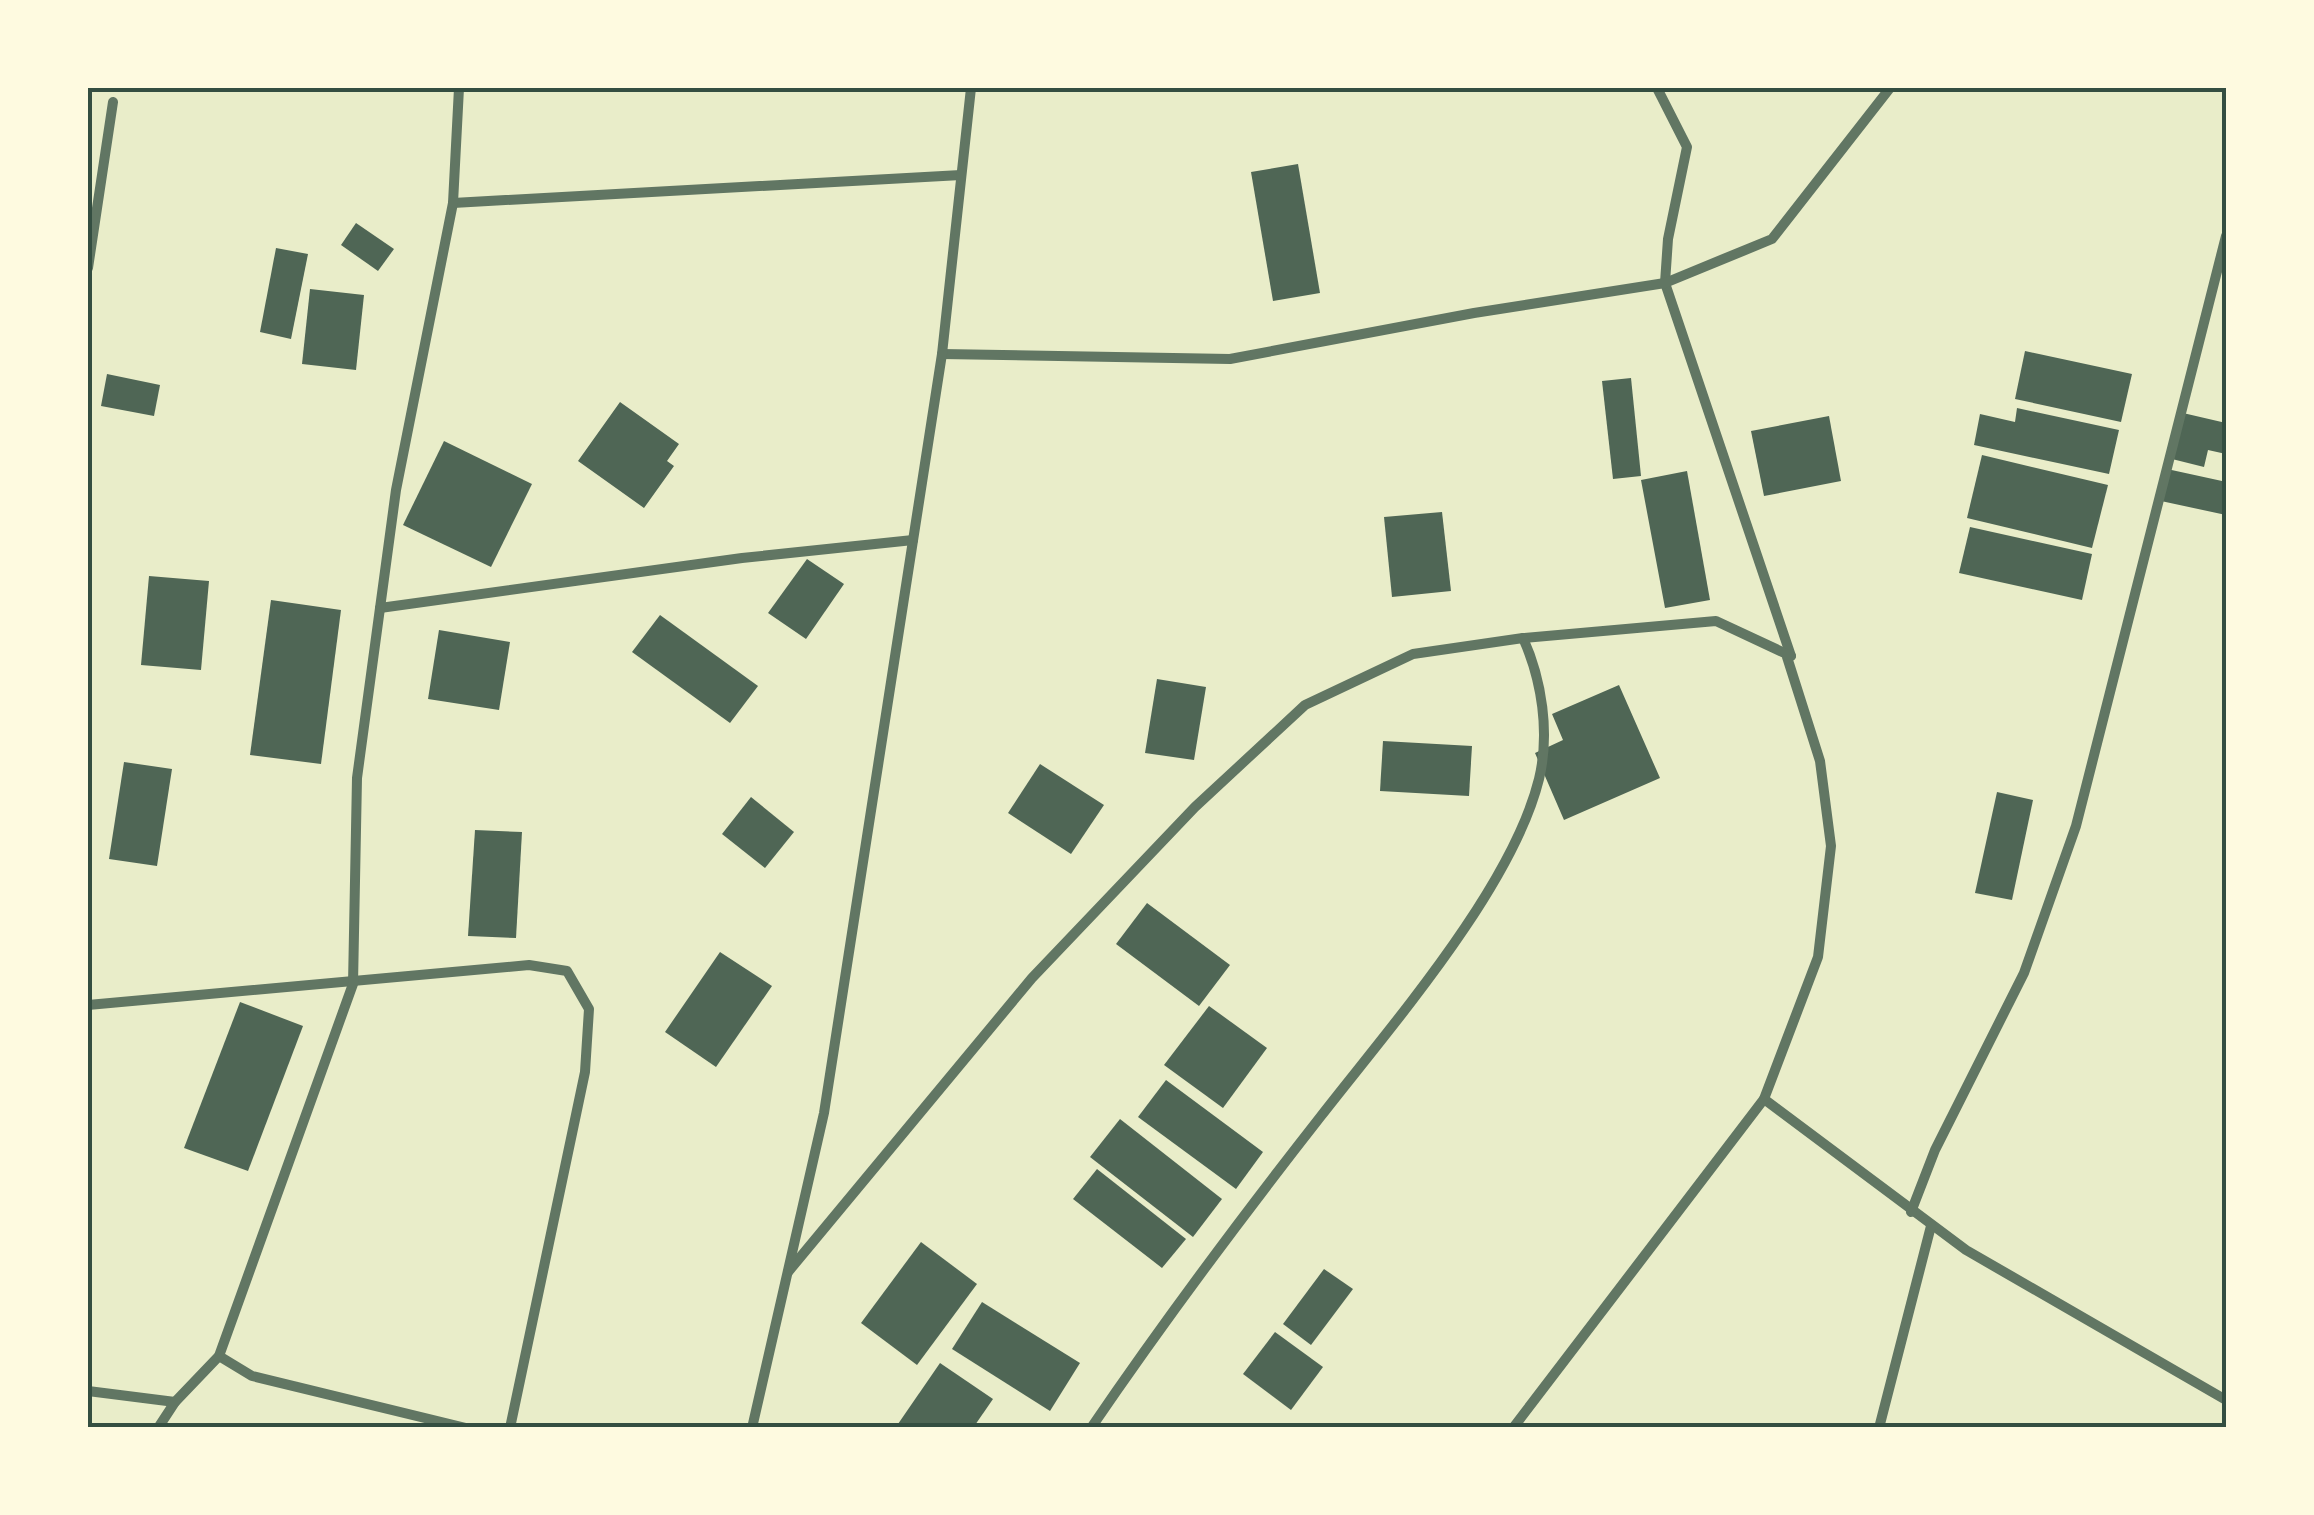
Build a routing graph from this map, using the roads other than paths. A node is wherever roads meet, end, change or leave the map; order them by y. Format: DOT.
graph roads {
  1 [pos="459,88"];
  2 [pos="971,88"];
  3 [pos="1657,88"];
  4 [pos="1890,88"];
  5 [pos="113,102"];
  6 [pos="961,174"];
  7 [pos="453,203"];
  8 [pos="2226,236"];
  9 [pos="88,268"];
  10 [pos="1665,283"];
  11 [pos="942,354"];
  12 [pos="913,540"];
  13 [pos="380,608"];
  14 [pos="1523,638"];
  15 [pos="1791,656"];
  16 [pos="353,984"];
  17 [pos="88,1005"];
  18 [pos="1764,1099"];
  19 [pos="1911,1212"];
  20 [pos="1931,1226"];
  21 [pos="788,1272"];
  22 [pos="220,1356"];
  23 [pos="88,1391"];
  24 [pos="2226,1400"];
  25 [pos="175,1402"];
  26 [pos="158,1428"];
  27 [pos="466,1428"];
  28 [pos="510,1428"];
  29 [pos="752,1428"];
  30 [pos="1091,1428"];
  31 [pos="1513,1428"];
  32 [pos="1879,1428"];
  1 -- 7 [label="street"];
  2 -- 6 [label="street"];
  3 -- 10 [label="street"];
  4 -- 10 [label="street"];
  5 -- 9 [label="street"];
  6 -- 7 [label="street"];
  6 -- 11 [label="street"];
  7 -- 13 [label="street"];
  8 -- 19 [label="street"];
  10 -- 11 [label="street"];
  10 -- 15 [label="street"];
  11 -- 12 [label="street"];
  12 -- 13 [label="street"];
  12 -- 21 [label="street"];
  13 -- 16 [label="street"];
  14 -- 15 [label="street"];
  14 -- 21 [label="street"];
  14 -- 30 [label="street"];
  15 -- 18 [label="street"];
  16 -- 17 [label="street"];
  16 -- 22 [label="street"];
  16 -- 28 [label="street"];
  18 -- 19 [label="street"];
  18 -- 31 [label="street"];
  19 -- 20 [label="street"];
  20 -- 24 [label="street"];
  20 -- 32 [label="street"];
  21 -- 29 [label="street"];
  22 -- 25 [label="street"];
  22 -- 27 [label="street"];
  23 -- 25 [label="street"];
  25 -- 26 [label="street"];
}
